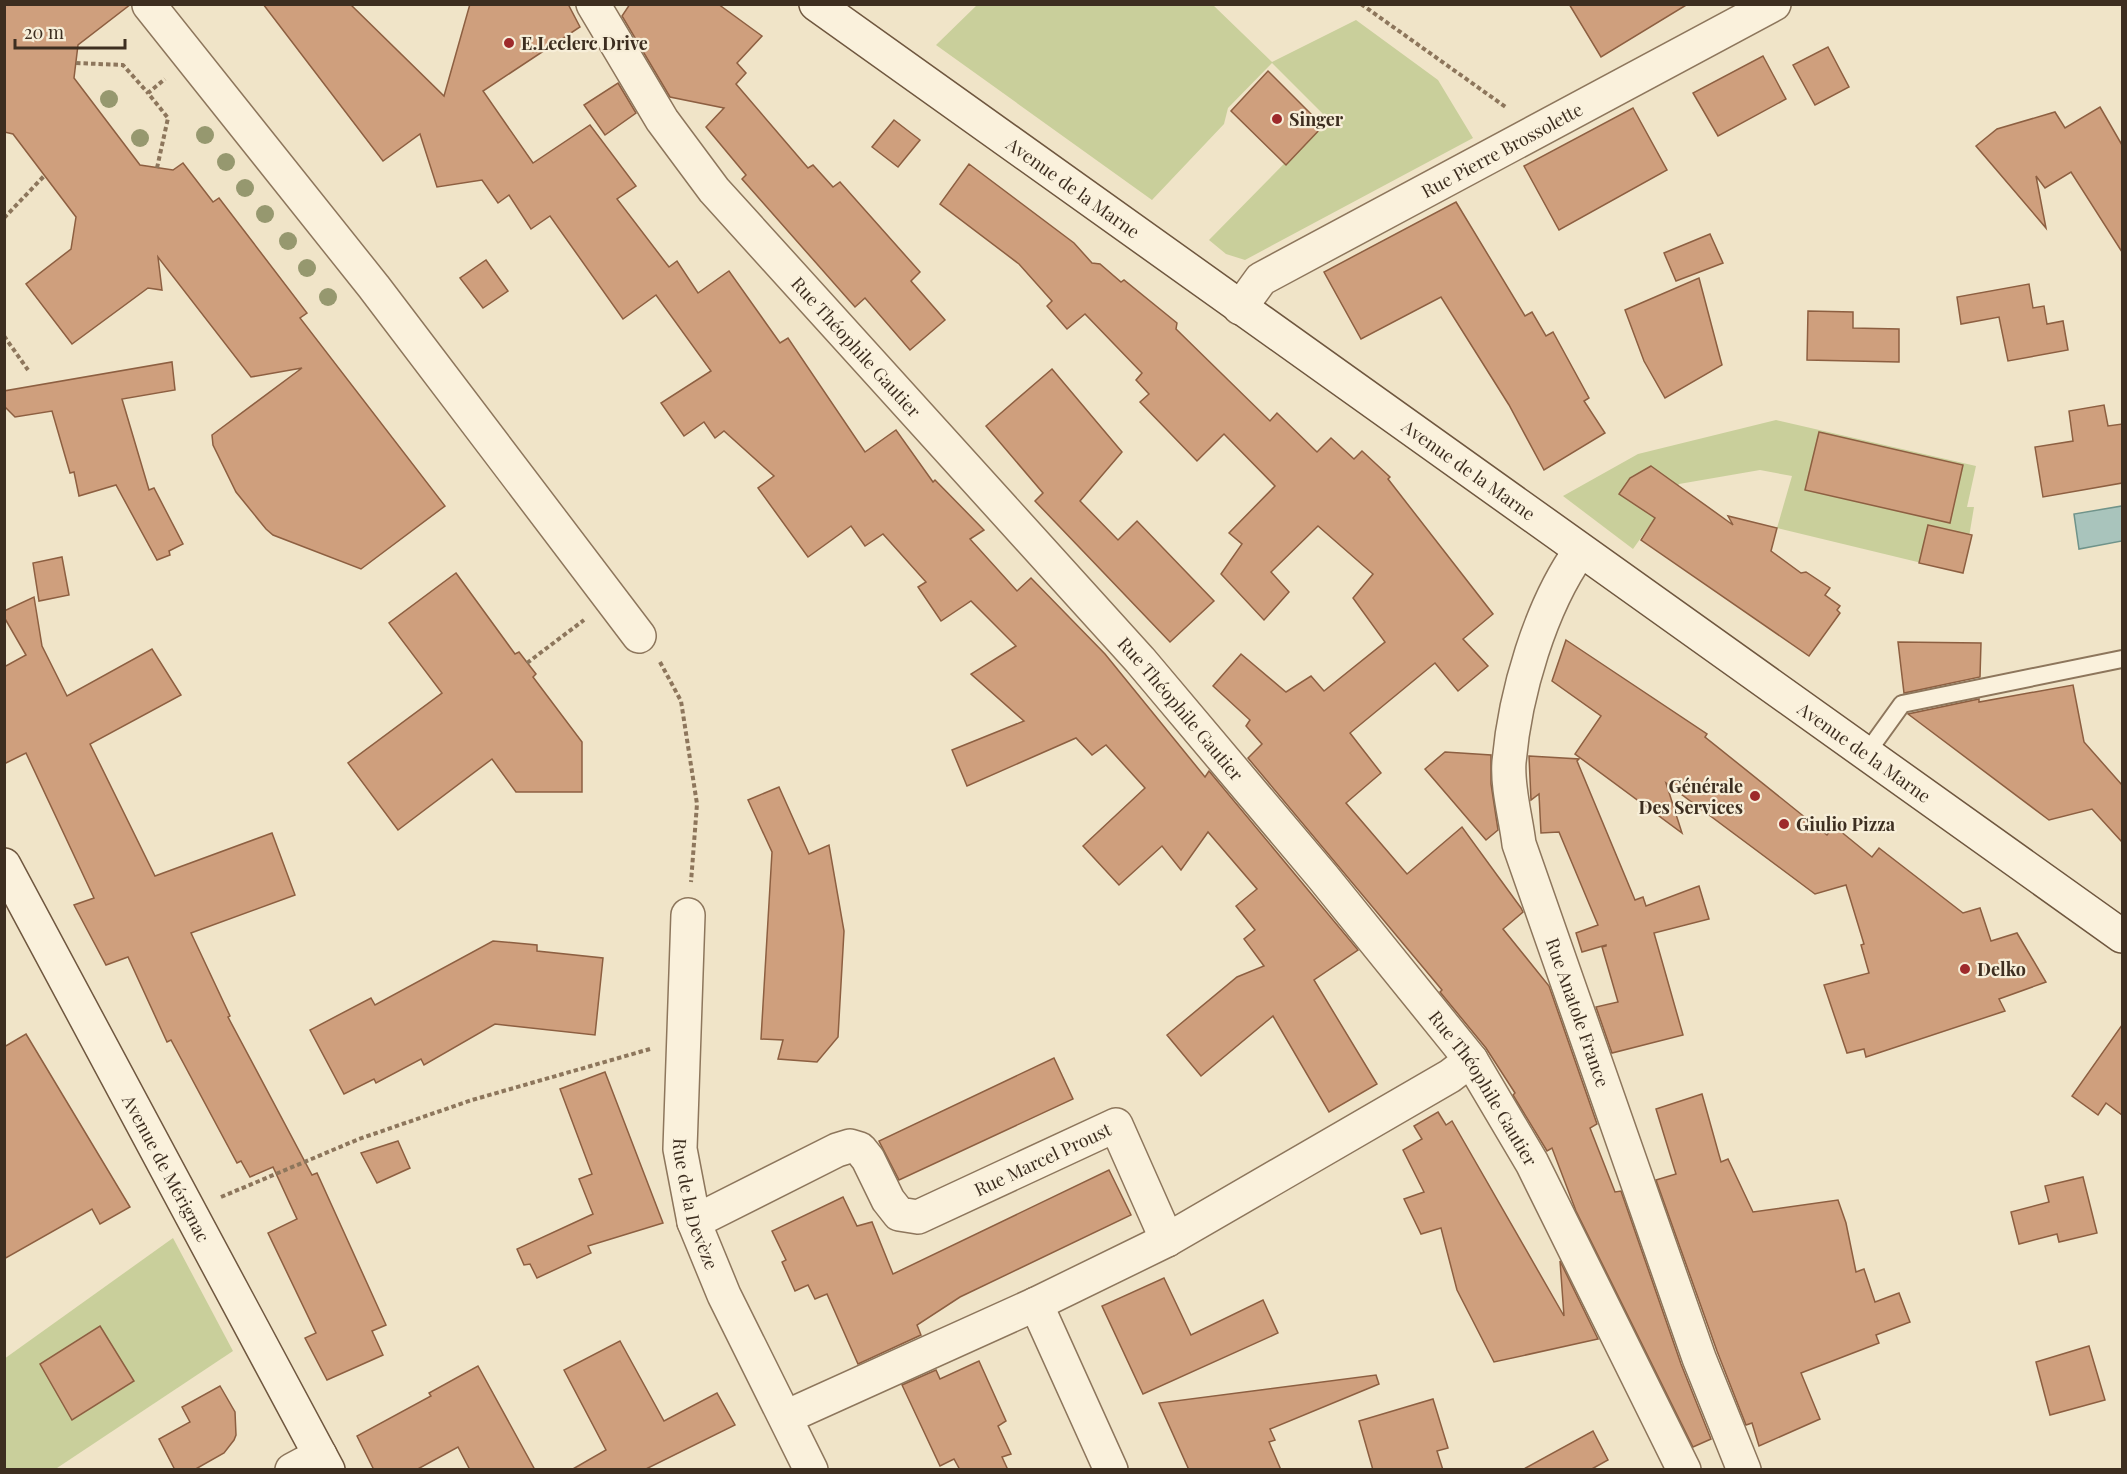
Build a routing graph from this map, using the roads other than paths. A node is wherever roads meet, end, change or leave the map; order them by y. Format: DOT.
graph roads {
  1 [pos="149,4"];
  2 [pos="594,4"];
  3 [pos="816,4"];
  4 [pos="1774,4"];
  5 [pos="1240,308"];
  6 [pos="1580,551"];
  7 [pos="639,636"];
  8 [pos="2122,659"];
  9 [pos="1866,754"];
  10 [pos="4,865"];
  11 [pos="688,915"];
  12 [pos="2122,936"];
  13 [pos="1471,1060"];
  14 [pos="694,1222"];
  15 [pos="1167,1240"];
  16 [pos="1036,1304"];
  17 [pos="786,1417"];
  18 [pos="314,1465"];
  19 [pos="811,1470"];
  20 [pos="1111,1470"];
  21 [pos="1684,1470"];
  22 [pos="1744,1470"];
  1 -- 7 [label="street"];
  2 -- 13 [label="street, Rue Théophile Gautier"];
  3 -- 5 [label="street, Avenue de la Marne"];
  4 -- 5 [label="street, Rue Pierre Brossolette"];
  5 -- 6 [label="street, Avenue de la Marne"];
  6 -- 9 [label="street, Avenue de la Marne"];
  6 -- 22 [label="street, Rue Anatole France"];
  8 -- 9 [label="lane"];
  9 -- 12 [label="street, Avenue de la Marne"];
  10 -- 18 [label="street, Avenue de Mérignac"];
  11 -- 14 [label="street, Rue de la Devèze"];
  13 -- 15 [label="street"];
  13 -- 21 [label="street, Rue Théophile Gautier"];
  14 -- 15 [label="street, Rue Marcel Proust"];
  14 -- 17 [label="street, Rue de la Devèze"];
  15 -- 16 [label="street"];
  16 -- 17 [label="street"];
  16 -- 20 [label="street"];
  17 -- 19 [label="street, Rue de la Devèze"];
}
